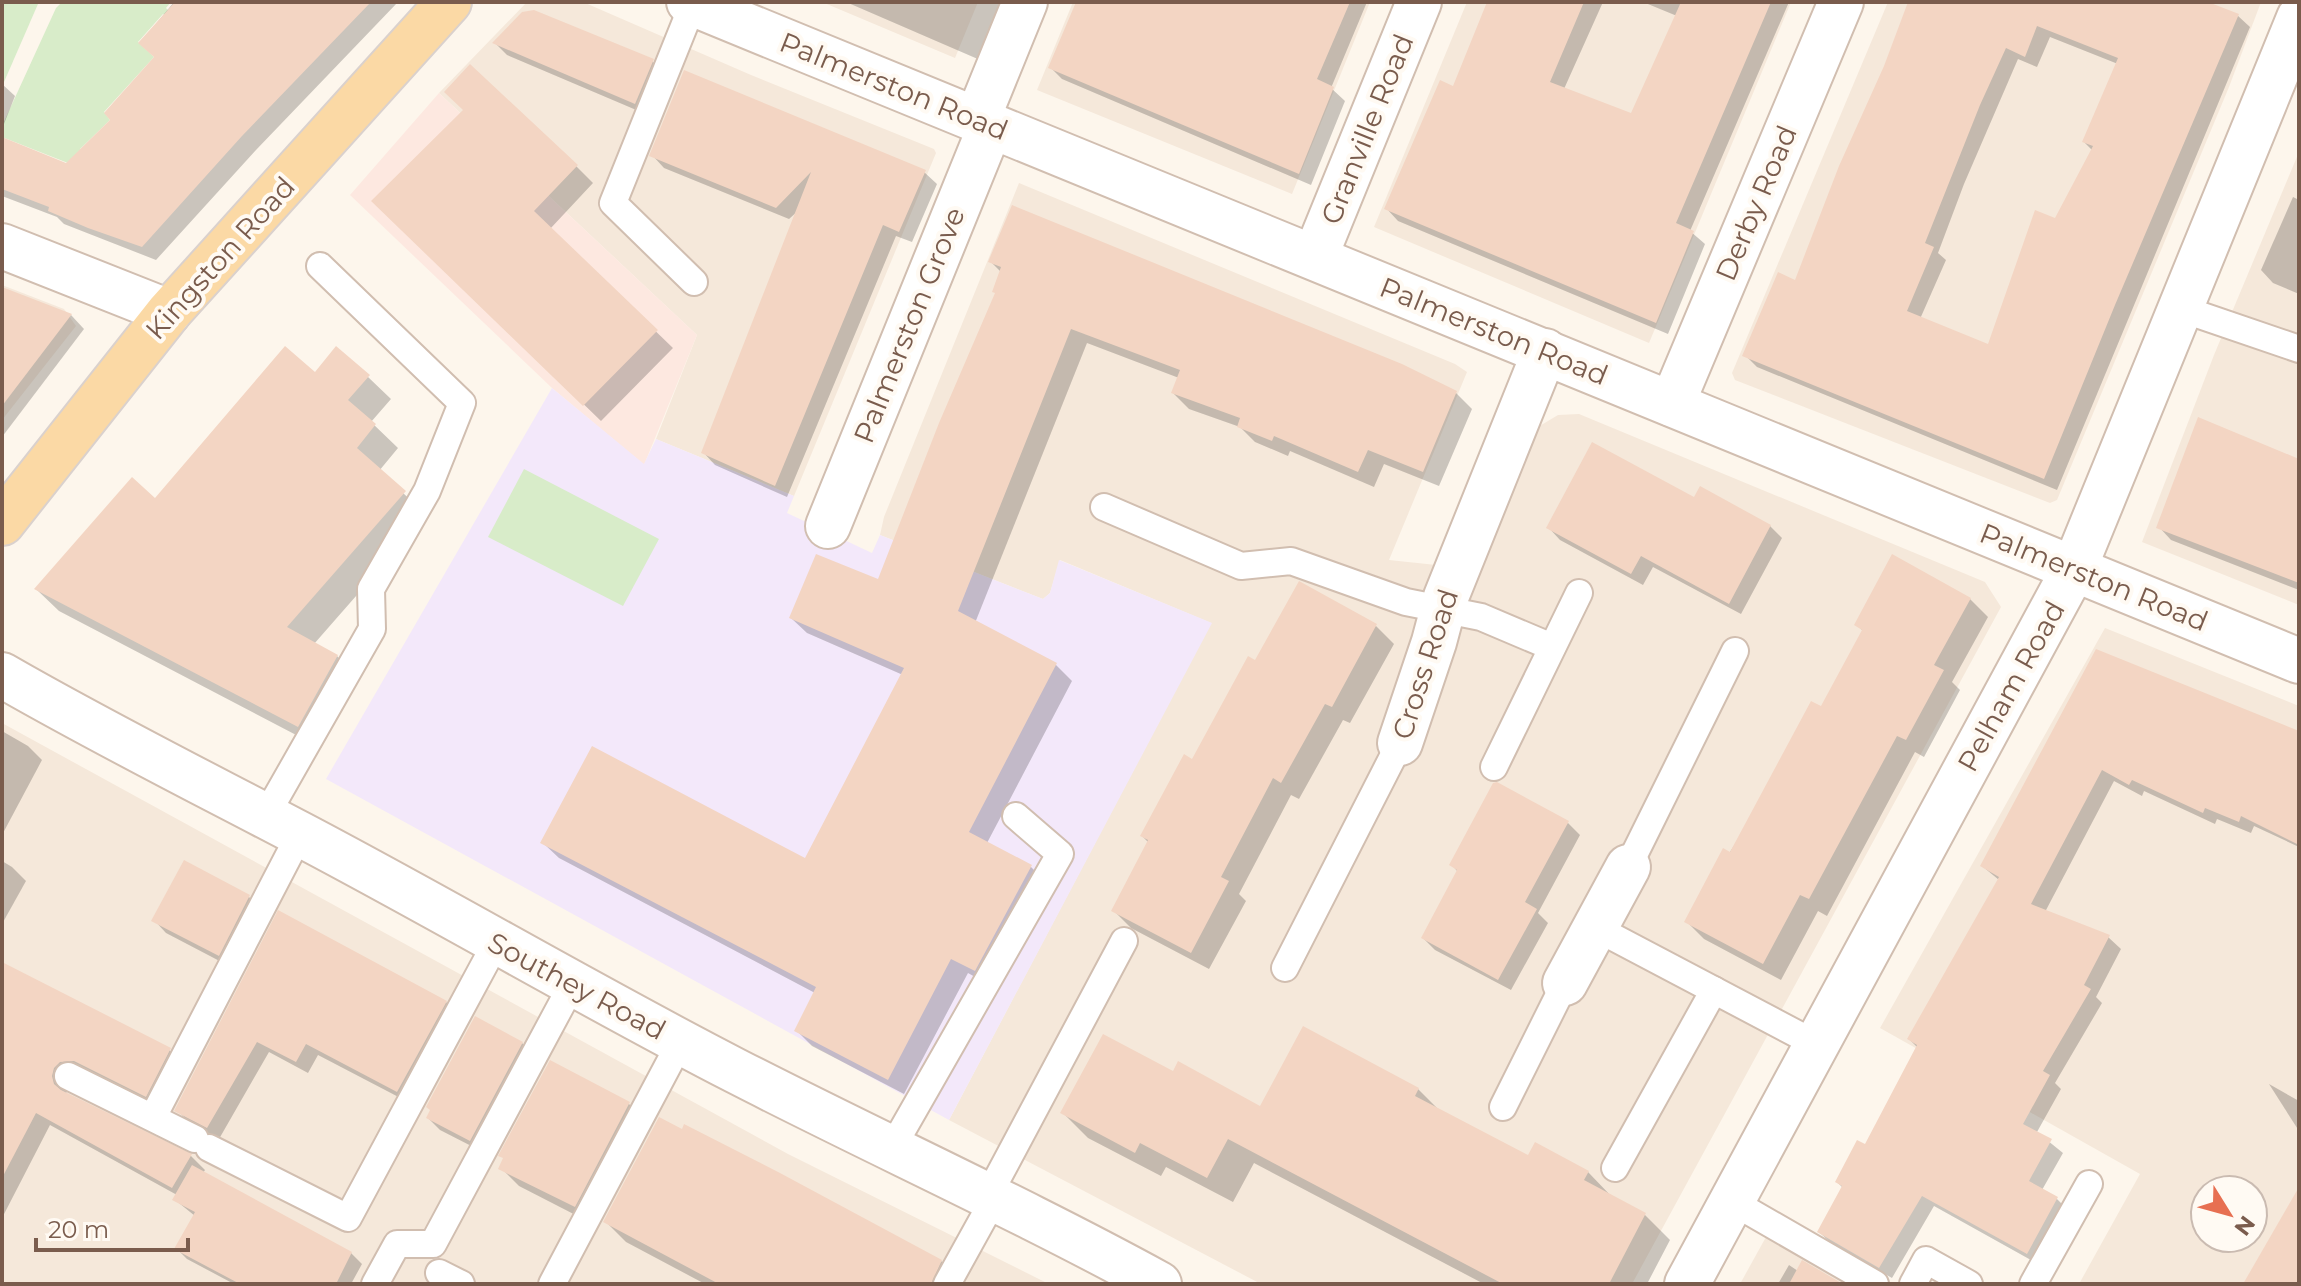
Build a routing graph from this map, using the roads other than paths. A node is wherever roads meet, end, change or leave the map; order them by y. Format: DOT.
graph roads {
  1 [pos="449,2"];
  2 [pos="1025,2"];
  3 [pos="1419,2"];
  4 [pos="1841,2"];
  5 [pos="691,3"];
  6 [pos="2299,18"];
  7 [pos="984,122"];
  8 [pos="2,246"];
  9 [pos="1315,257"];
  10 [pos="320,266"];
  11 [pos="694,282"];
  12 [pos="2179,308"];
  13 [pos="169,312"];
  14 [pos="2299,349"];
  15 [pos="1545,351"];
  16 [pos="1672,404"];
  17 [pos="1104,507"];
  18 [pos="2,523"];
  19 [pos="828,526"];
  20 [pos="2074,569"];
  21 [pos="1579,593"];
  22 [pos="1442,610"];
  23 [pos="1552,647"];
  24 [pos="1735,651"];
  25 [pos="2299,661"];
  26 [pos="2,675"];
  27 [pos="1400,743"];
  28 [pos="1494,767"];
  29 [pos="1016,816"];
  30 [pos="283,825"];
  31 [pos="1628,867"];
  32 [pos="1596,928"];
  33 [pos="1124,941"];
  34 [pos="496,943"];
  35 [pos="1285,968"];
  36 [pos="1565,983"];
  37 [pos="572,985"];
  38 [pos="1714,990"];
  39 [pos="681,1041"];
  40 [pos="1816,1044"];
  41 [pos="68,1076"];
  42 [pos="1503,1107"];
  43 [pos="153,1117"];
  44 [pos="892,1148"];
  45 [pos="1615,1168"];
  46 [pos="2089,1184"];
  47 [pos="991,1197"];
  48 [pos="1731,1201"];
  49 [pos="1143,1280"];
  50 [pos="375,1284"];
  51 [pos="552,1284"];
  52 [pos="947,1284"];
  53 [pos="1687,1284"];
  54 [pos="1875,1284"];
  55 [pos="1913,1284"];
  56 [pos="1969,1284"];
  57 [pos="2033,1284"];
  1 -- 13 [label="main road, Kingston Road"];
  2 -- 7 [label="street, Palmerston Grove"];
  3 -- 9 [label="street, Granville Road"];
  4 -- 16 [label="street, Derby Road"];
  5 -- 7 [label="street, Palmerston Road"];
  5 -- 11 [label="lane"];
  6 -- 12 [label="street, Pelham Road"];
  7 -- 9 [label="street, Palmerston Road"];
  7 -- 19 [label="street, Palmerston Grove"];
  8 -- 13 [label="street"];
  9 -- 15 [label="street, Palmerston Road"];
  10 -- 30 [label="lane"];
  12 -- 14 [label="lane"];
  12 -- 20 [label="street, Pelham Road"];
  13 -- 18 [label="main road, Kingston Road"];
  15 -- 16 [label="street, Palmerston Road"];
  15 -- 22 [label="street, Cross Road"];
  16 -- 20 [label="street, Palmerston Road"];
  17 -- 22 [label="lane"];
  20 -- 25 [label="street, Palmerston Road"];
  20 -- 40 [label="street, Pelham Road"];
  21 -- 23 [label="lane"];
  22 -- 23 [label="lane"];
  22 -- 27 [label="street, Cross Road"];
  23 -- 28 [label="lane"];
  24 -- 31 [label="lane"];
  26 -- 30 [label="street, Southey Road"];
  27 -- 35 [label="lane, Cross Road"];
  29 -- 44 [label="lane"];
  30 -- 34 [label="street, Southey Road"];
  30 -- 43 [label="lane"];
  31 -- 32 [label="street"];
  32 -- 36 [label="street"];
  32 -- 38 [label="lane"];
  33 -- 47 [label="lane"];
  34 -- 37 [label="street, Southey Road"];
  34 -- 43 [label="lane"];
  36 -- 42 [label="lane"];
  37 -- 39 [label="street, Southey Road"];
  37 -- 50 [label="lane"];
  38 -- 40 [label="lane"];
  38 -- 45 [label="lane"];
  39 -- 44 [label="street, Southey Road"];
  39 -- 51 [label="lane"];
  40 -- 48 [label="street, Pelham Road"];
  41 -- 43 [label="lane"];
  44 -- 47 [label="street, Southey Road"];
  46 -- 57 [label="lane"];
  47 -- 49 [label="street, Southey Road"];
  47 -- 52 [label="lane"];
  48 -- 53 [label="street, Pelham Road"];
  48 -- 54 [label="lane"];
  55 -- 56 [label="lane"];
}
